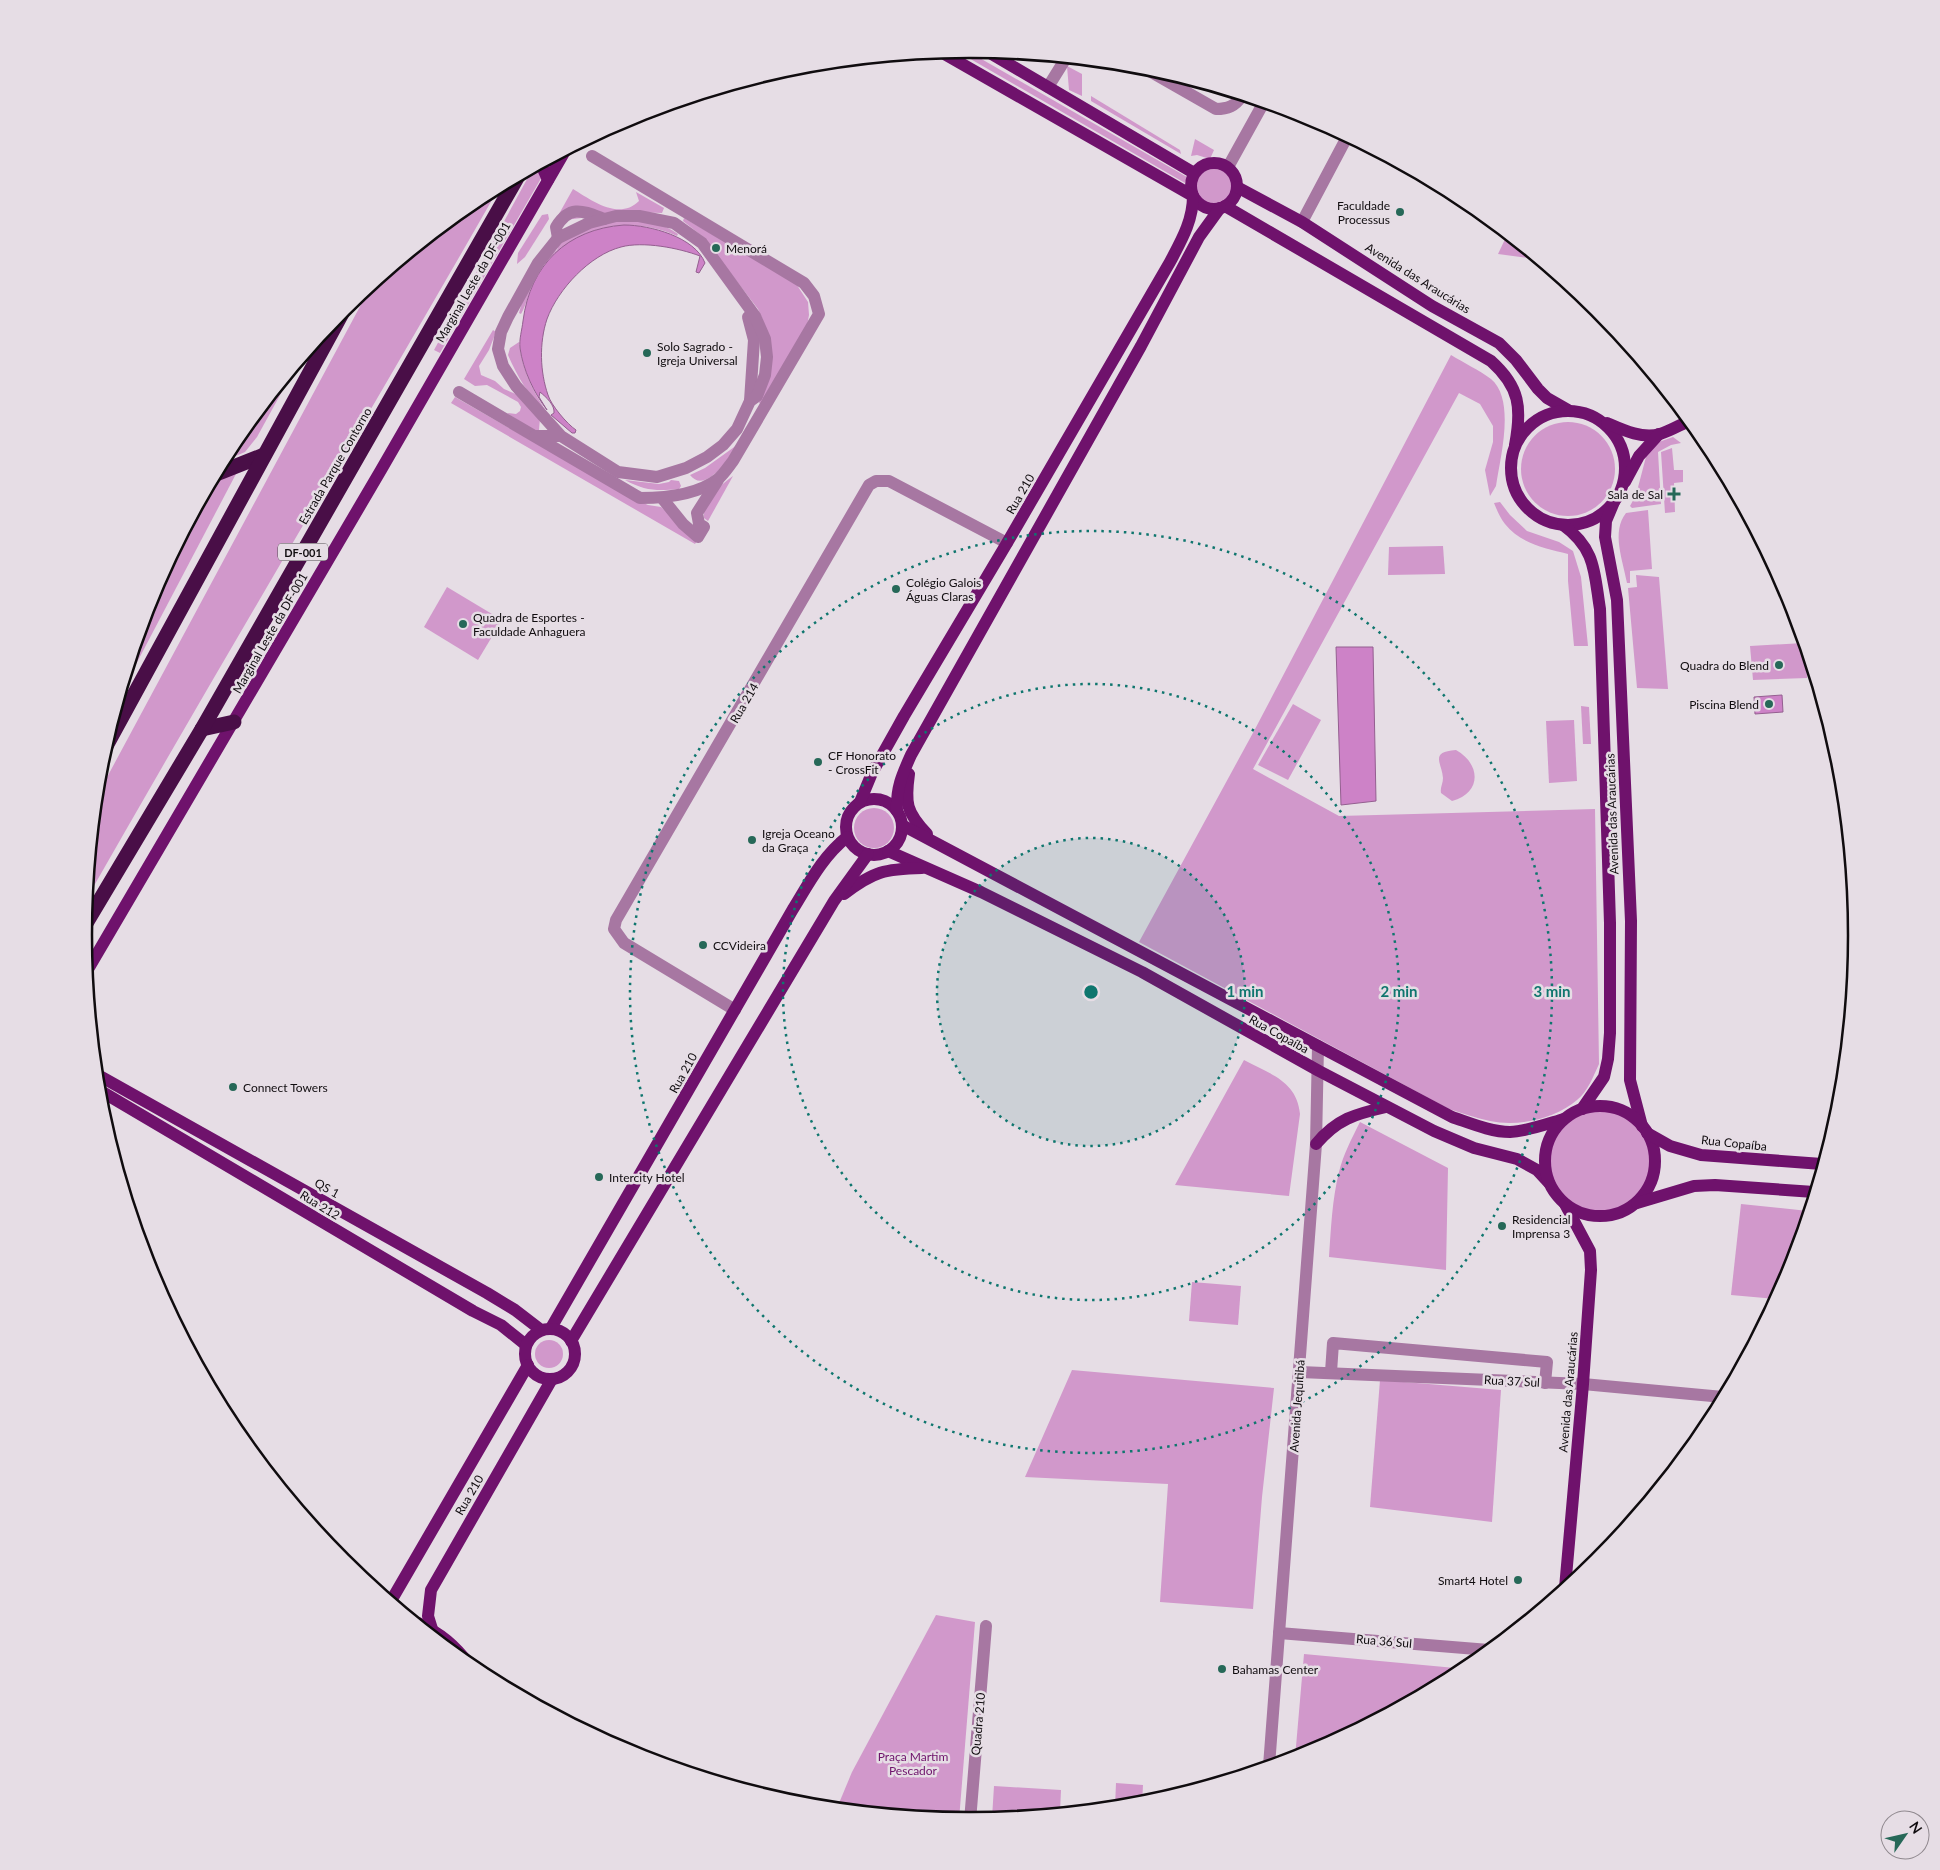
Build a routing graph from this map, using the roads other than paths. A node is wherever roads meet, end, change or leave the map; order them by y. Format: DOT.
graph roads {
  1 [pos="952,58"];
  2 [pos="1000,59"];
  3 [pos="1063,63"];
  4 [pos="1183,84"];
  5 [pos="1048,87"];
  6 [pos="1239,100"];
  7 [pos="1261,107"];
  8 [pos="1344,142"];
  9 [pos="592,156"];
  10 [pos="561,159"];
  11 [pos="1228,167"];
  12 [pos="544,168"];
  13 [pos="1194,174"];
  14 [pos="548,180"];
  15 [pos="512,187"];
  16 [pos="1237,187"];
  17 [pos="1193,196"];
  18 [pos="1223,207"];
  19 [pos="1302,222"];
  20 [pos="1434,307"];
  21 [pos="1424,323"];
  22 [pos="1475,330"];
  23 [pos="329,336"];
  24 [pos="1465,346"];
  25 [pos="459,392"];
  26 [pos="1568,410"];
  27 [pos="1599,420"];
  28 [pos="1683,424"];
  29 [pos="1659,434"];
  30 [pos="535,436"];
  31 [pos="561,436"];
  32 [pos="1515,445"];
  33 [pos="264,455"];
  34 [pos="226,470"];
  35 [pos="719,478"];
  36 [pos="1621,488"];
  37 [pos="662,498"];
  38 [pos="1614,502"];
  39 [pos="1563,525"];
  40 [pos="1007,543"];
  41 [pos="234,722"];
  42 [pos="118,723"];
  43 [pos="202,729"];
  44 [pos="912,755"];
  45 [pos="860,802"];
  46 [pos="897,811"];
  47 [pos="902,825"];
  48 [pos="848,836"];
  49 [pos="932,840"];
  50 [pos="888,852"];
  51 [pos="868,854"];
  52 [pos="926,868"];
  53 [pos="834,901"];
  54 [pos="93,912"];
  55 [pos="1631,921"];
  56 [pos="1610,922"];
  57 [pos="93,961"];
  58 [pos="734,1010"];
  59 [pos="1318,1046"];
  60 [pos="1319,1071"];
  61 [pos="105,1079"];
  62 [pos="107,1095"];
  63 [pos="1386,1107"];
  64 [pos="1582,1109"];
  65 [pos="1564,1119"];
  66 [pos="1645,1129"];
  67 [pos="1316,1144"];
  68 [pos="1817,1164"];
  69 [pos="1549,1183"];
  70 [pos="1809,1192"];
  71 [pos="1637,1203"];
  72 [pos="1565,1204"];
  73 [pos="546,1329"];
  74 [pos="571,1341"];
  75 [pos="526,1345"];
  76 [pos="528,1365"];
  77 [pos="1300,1372"];
  78 [pos="1331,1372"];
  79 [pos="552,1379"];
  80 [pos="1545,1383"];
  81 [pos="1583,1384"];
  82 [pos="1716,1397"];
  83 [pos="1566,1579"];
  84 [pos="393,1597"];
  85 [pos="986,1626"];
  86 [pos="432,1627"];
  87 [pos="1279,1633"];
  88 [pos="1479,1649"];
  89 [pos="1269,1760"];
  90 [pos="971,1812"];
  1 -- 17 [label="main road"];
  2 -- 5 [label="main road"];
  3 -- 5 [label="street"];
  4 -- 6 [label="street"];
  5 -- 13 [label="main road"];
  7 -- 11 [label="street"];
  8 -- 19 [label="street"];
  9 -- 35 [label="street"];
  10 -- 14 [label="main road, Marginal Leste da DF-001"];
  11 -- 13 [label="main road"];
  11 -- 16 [label="main road"];
  12 -- 14 [label="main road"];
  13 -- 17 [label="main road"];
  14 -- 41 [label="main road, Marginal Leste da DF-001"];
  15 -- 43 [label="highway, Estrada Parque Contorno / DF-001"];
  16 -- 18 [label="main road"];
  16 -- 19 [label="main road, Avenida das Araucárias"];
  17 -- 18 [label="main road"];
  17 -- 40 [label="main road, Rua 210"];
  18 -- 21 [label="main road"];
  18 -- 44 [label="main road"];
  19 -- 20 [label="main road, Avenida das Araucárias"];
  20 -- 21 [label="main road"];
  20 -- 22 [label="main road, Avenida das Araucárias"];
  21 -- 24 [label="main road"];
  22 -- 24 [label="main road"];
  22 -- 26 [label="main road, Avenida das Araucárias"];
  23 -- 33 [label="highway"];
  24 -- 32 [label="main road"];
  25 -- 30 [label="street"];
  26 -- 27 [label="main road"];
  26 -- 32 [label="main road"];
  27 -- 29 [label="main road"];
  27 -- 36 [label="main road"];
  28 -- 29 [label="main road"];
  29 -- 36 [label="main road"];
  30 -- 31 [label="street"];
  30 -- 37 [label="street"];
  31 -- 31 [label="street"];
  32 -- 39 [label="main road"];
  33 -- 34 [label="highway"];
  33 -- 42 [label="highway"];
  35 -- 37 [label="street"];
  35 -- 37 [label="street"];
  36 -- 38 [label="main road"];
  38 -- 39 [label="main road"];
  38 -- 55 [label="main road, Avenida das Araucárias"];
  39 -- 56 [label="main road, Avenida das Araucárias"];
  40 -- 45 [label="main road, Rua 210"];
  40 -- 58 [label="street, Rua 214"];
  41 -- 43 [label="highway"];
  41 -- 57 [label="main road, Marginal Leste da DF-001"];
  43 -- 54 [label="highway, Estrada Parque Contorno / DF-001"];
  44 -- 46 [label="main road"];
  44 -- 49 [label="main road"];
  45 -- 46 [label="main road"];
  45 -- 48 [label="main road"];
  46 -- 47 [label="main road"];
  47 -- 49 [label="main road, Rua Copaíba"];
  47 -- 50 [label="main road"];
  48 -- 51 [label="main road"];
  48 -- 58 [label="main road, Rua 210"];
  49 -- 59 [label="main road, Rua Copaíba"];
  50 -- 51 [label="main road"];
  50 -- 52 [label="main road, Rua Copaíba"];
  51 -- 53 [label="main road"];
  52 -- 53 [label="main road"];
  52 -- 60 [label="main road, Rua Copaíba"];
  53 -- 74 [label="main road"];
  55 -- 56 [label="main road"];
  55 -- 66 [label="main road, Avenida das Araucárias"];
  56 -- 64 [label="main road, Avenida das Araucárias"];
  58 -- 73 [label="main road, Rua 210"];
  59 -- 60 [label="street, Avenida Jequitibá"];
  59 -- 65 [label="main road, Rua Copaíba"];
  60 -- 63 [label="main road, Rua Copaíba"];
  60 -- 67 [label="street, Avenida Jequitibá"];
  61 -- 73 [label="main road, QS 1"];
  62 -- 75 [label="main road, Rua 212"];
  63 -- 67 [label="main road"];
  63 -- 69 [label="main road, Rua Copaíba"];
  64 -- 65 [label="main road"];
  64 -- 66 [label="main road"];
  65 -- 69 [label="main road"];
  66 -- 68 [label="main road, Rua Copaíba"];
  66 -- 71 [label="main road"];
  67 -- 77 [label="street, Avenida Jequitibá"];
  69 -- 72 [label="main road"];
  70 -- 71 [label="main road"];
  71 -- 72 [label="main road"];
  72 -- 81 [label="main road, Avenida das Araucárias"];
  73 -- 74 [label="main road"];
  73 -- 75 [label="main road"];
  74 -- 79 [label="main road"];
  75 -- 76 [label="main road"];
  76 -- 79 [label="main road"];
  76 -- 84 [label="main road, Rua 210"];
  77 -- 78 [label="street, Rua 37 Sul"];
  77 -- 87 [label="street, Avenida Jequitibá"];
  78 -- 80 [label="street, Rua 37 Sul"];
  78 -- 80 [label="street"];
  79 -- 86 [label="main road, Rua 210"];
  80 -- 81 [label="street, Rua 37 Sul"];
  81 -- 82 [label="street, Rua 37 Sul"];
  81 -- 83 [label="main road, Avenida das Araucárias"];
  85 -- 90 [label="street, Quadra 210"];
  87 -- 88 [label="street, Rua 36 Sul"];
  87 -- 89 [label="street, Avenida Jequitibá"];
}
